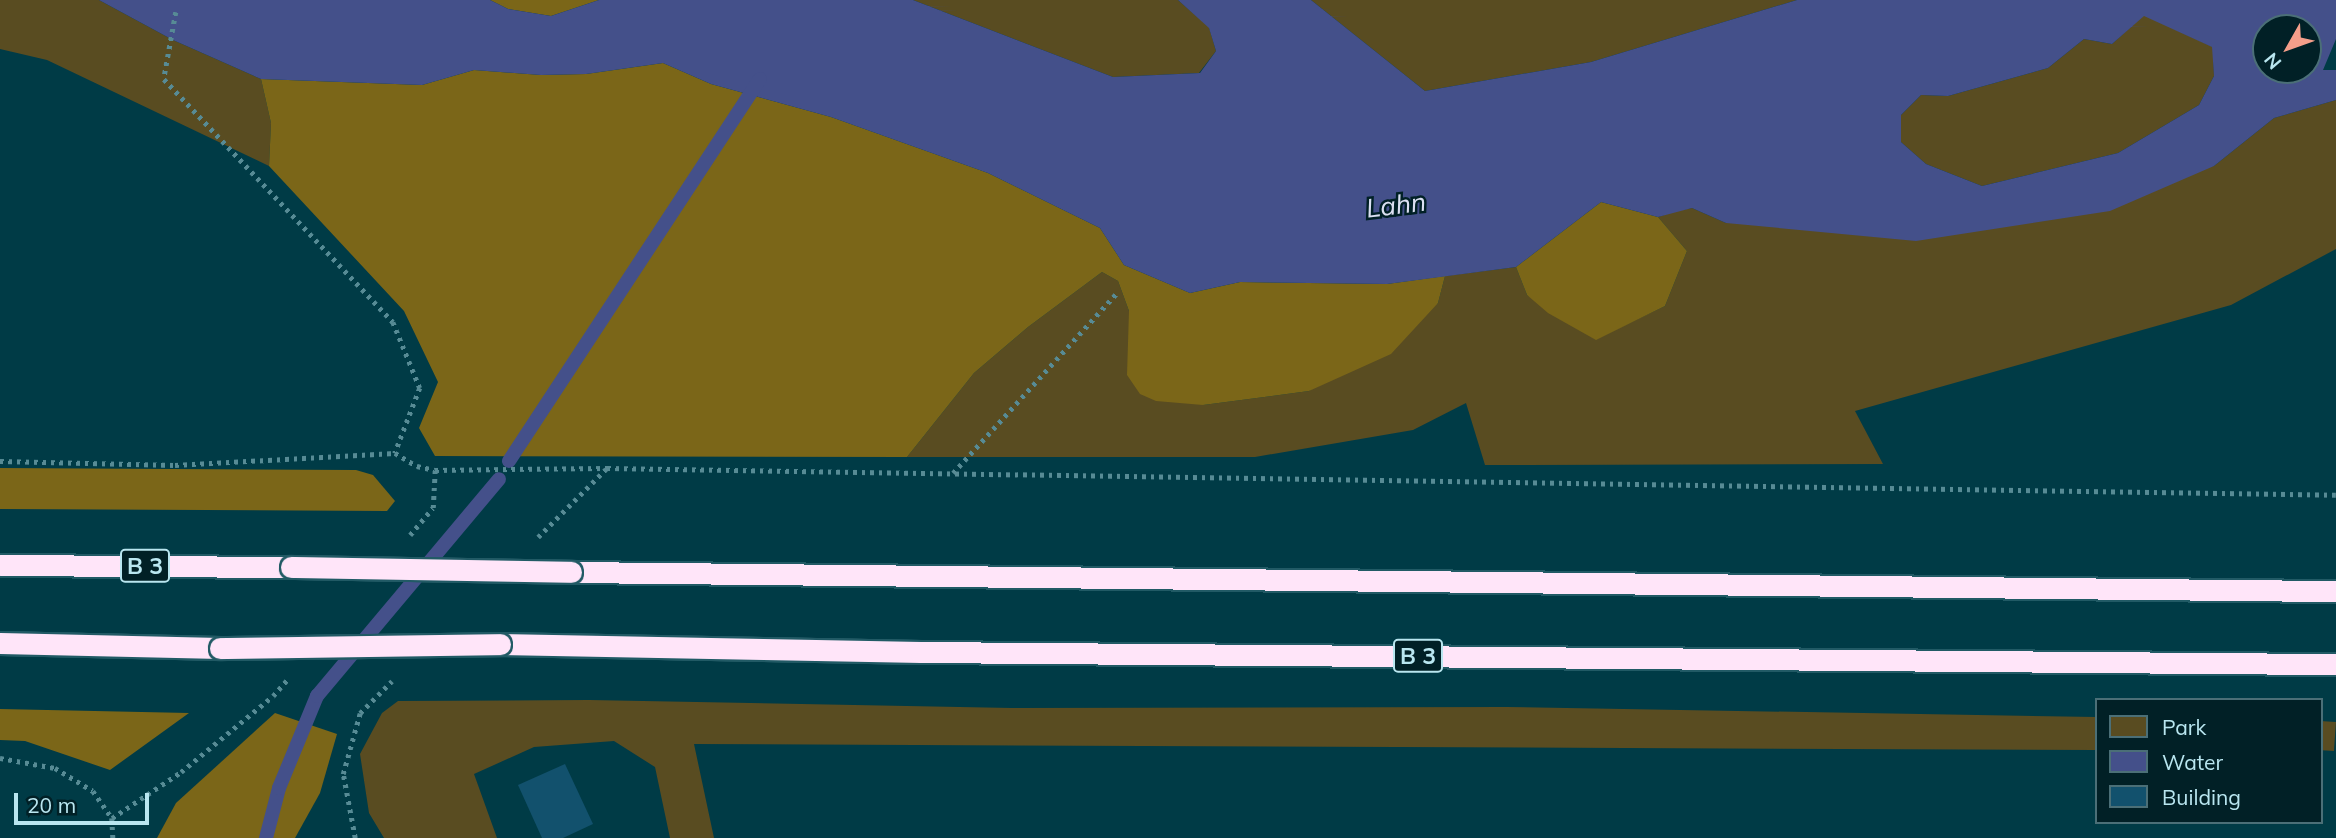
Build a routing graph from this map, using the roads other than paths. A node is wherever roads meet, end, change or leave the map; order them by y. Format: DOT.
graph roads {
  1 [pos="0,565"];
  2 [pos="2336,591"];
  3 [pos="0,643"];
  4 [pos="2336,664"];
  1 -- 2 [label="highway, B 3, bridge"];
  3 -- 4 [label="highway, B 3, bridge"];
}
